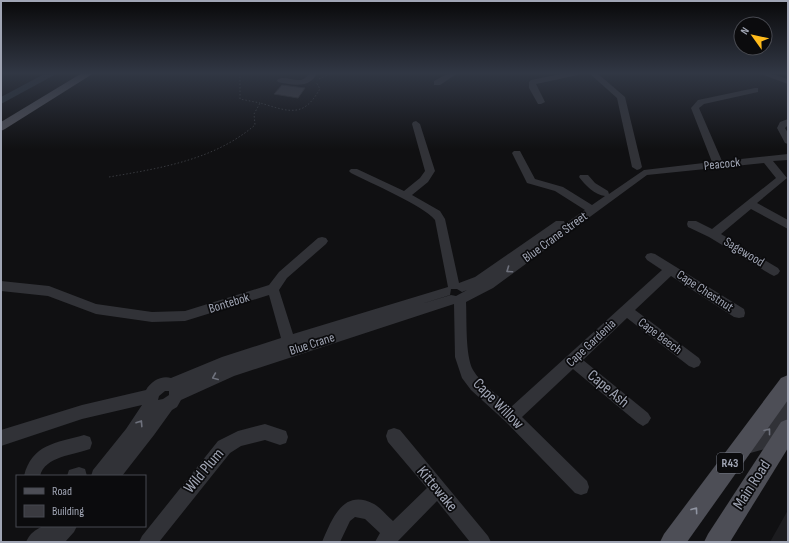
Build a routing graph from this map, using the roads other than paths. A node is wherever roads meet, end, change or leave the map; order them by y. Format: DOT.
graph roads {
  1 [pos="48,98"];
  2 [pos="539,98"];
  3 [pos="621,98"];
  4 [pos="717,98"];
  5 [pos="541,102"];
  6 [pos="788,122"];
  7 [pos="416,124"];
  8 [pos="1,127"];
  9 [pos="788,141"];
  10 [pos="517,154"];
  11 [pos="788,157"];
  12 [pos="766,160"];
  13 [pos="718,164"];
  14 [pos="643,169"];
  15 [pos="354,171"];
  16 [pos="584,177"];
  17 [pos="785,179"];
  18 [pos="604,193"];
  19 [pos="405,196"];
  20 [pos="750,204"];
  21 [pos="589,208"];
  22 [pos="692,224"];
  23 [pos="788,224"];
  24 [pos="713,234"];
  25 [pos="322,241"];
  26 [pos="651,257"];
  27 [pos="671,269"];
  28 [pos="774,271"];
  29 [pos="1,286"];
  30 [pos="273,290"];
  31 [pos="456,293"];
  32 [pos="626,310"];
  33 [pos="739,313"];
  34 [pos="290,346"];
  35 [pos="573,360"];
  36 [pos="694,362"];
  37 [pos="788,384"];
  38 [pos="163,397"];
  39 [pos="788,406"];
  40 [pos="511,417"];
  41 [pos="643,418"];
  42 [pos="787,431"];
  43 [pos="394,436"];
  44 [pos="280,437"];
  45 [pos="1,438"];
  46 [pos="84,443"];
  47 [pos="741,447"];
  48 [pos="32,475"];
  49 [pos="100,475"];
  50 [pos="113,475"];
  51 [pos="581,486"];
  52 [pos="438,490"];
  53 [pos="66,527"];
  54 [pos="47,535"];
  55 [pos="389,538"];
  56 [pos="148,542"];
  57 [pos="331,542"];
  58 [pos="482,542"];
  59 [pos="672,542"];
  60 [pos="716,542"];
  1 -- 8 [label="main road"];
  2 -- 5 [label="street"];
  3 -- 14 [label="street"];
  4 -- 13 [label="street"];
  6 -- 9 [label="street"];
  7 -- 19 [label="street"];
  10 -- 21 [label="street"];
  11 -- 12 [label="street, Peacock"];
  12 -- 13 [label="street, Peacock"];
  12 -- 17 [label="street"];
  13 -- 14 [label="street, Peacock"];
  14 -- 18 [label="street, Blue Crane Street"];
  14 -- 21 [label="street, Blue Crane Street"];
  15 -- 19 [label="street, Cape Willow"];
  16 -- 18 [label="street"];
  17 -- 20 [label="street"];
  18 -- 21 [label="street, Blue Crane Street"];
  19 -- 31 [label="street, Cape Willow"];
  20 -- 23 [label="street"];
  20 -- 24 [label="street"];
  21 -- 31 [label="street, Blue Crane Street"];
  22 -- 24 [label="street, Sagewood"];
  24 -- 28 [label="street, Sagewood"];
  25 -- 30 [label="street"];
  26 -- 27 [label="street, Cape Chestnut"];
  27 -- 32 [label="street, Cape Gardenia"];
  27 -- 33 [label="street, Cape Chestnut"];
  29 -- 30 [label="street, Bontebok"];
  30 -- 34 [label="street"];
  31 -- 34 [label="street, Blue Crane"];
  31 -- 40 [label="street, Cape Willow"];
  32 -- 35 [label="street, Cape Gardenia"];
  32 -- 36 [label="street, Cape Beech"];
  34 -- 38 [label="street, Blue Crane"];
  35 -- 40 [label="street, Cape Gardenia"];
  35 -- 41 [label="street, Cape Ash"];
  37 -- 47 [label="main road, R43"];
  38 -- 45 [label="street, Blue Crane"];
  49 -- 38 [label="street, one-way"];
  38 -- 50 [label="street, Blue Crane"];
  47 -- 39 [label="street, one-way"];
  40 -- 51 [label="street, Cape Willow"];
  42 -- 60 [label="main road, Main Road / R43"];
  43 -- 52 [label="street, Kittewake"];
  44 -- 56 [label="street, Wild Plum"];
  46 -- 48 [label="street"];
  59 -- 47 [label="main road, R43, one-way"];
  52 -- 55 [label="street"];
  52 -- 58 [label="street, Kittewake"];
  53 -- 54 [label="street"];
  55 -- 57 [label="street"];
}
